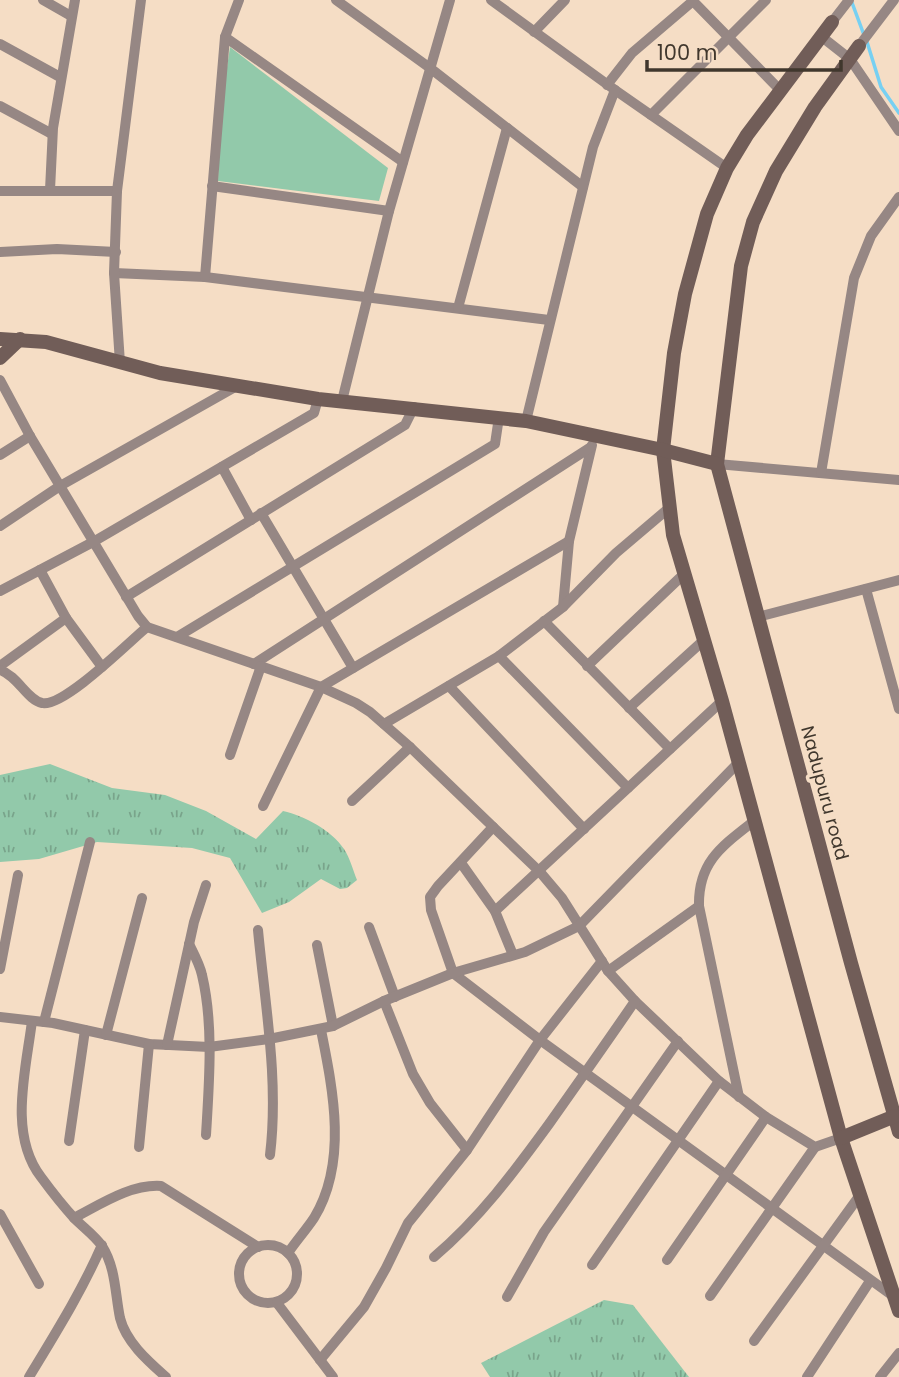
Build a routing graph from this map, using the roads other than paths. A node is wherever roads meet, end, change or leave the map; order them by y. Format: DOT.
graph roads {
  1 [pos="43,0"];
  2 [pos="75,0"];
  3 [pos="141,0"];
  4 [pos="239,0"];
  5 [pos="337,0"];
  6 [pos="450,0"];
  7 [pos="492,0"];
  8 [pos="565,0"];
  9 [pos="766,0"];
  10 [pos="849,0"];
  11 [pos="692,1"];
  12 [pos="895,3"];
  13 [pos="71,16"];
  14 [pos="832,22"];
  15 [pos="534,32"];
  16 [pos="225,37"];
  17 [pos="727,37"];
  18 [pos="822,37"];
  19 [pos="0,44"];
  20 [pos="855,52"];
  21 [pos="430,68"];
  22 [pos="60,77"];
  23 [pos="611,87"];
  24 [pos="779,89"];
  25 [pos="0,106"];
  26 [pos="651,116"];
  27 [pos="507,128"];
  28 [pos="899,131"];
  29 [pos="52,134"];
  30 [pos="403,162"];
  31 [pos="727,168"];
  32 [pos="212,186"];
  33 [pos="583,187"];
  34 [pos="50,190"];
  35 [pos="0,191"];
  36 [pos="117,191"];
  37 [pos="899,197"];
  38 [pos="390,211"];
  39 [pos="0,252"];
  40 [pos="116,252"];
  41 [pos="114,272"];
  42 [pos="205,278"];
  43 [pos="369,297"];
  44 [pos="458,309"];
  45 [pos="549,320"];
  46 [pos="0,339"];
  47 [pos="20,339"];
  48 [pos="0,358"];
  49 [pos="120,363"];
  50 [pos="0,380"];
  51 [pos="237,386"];
  52 [pos="318,399"];
  53 [pos="342,401"];
  54 [pos="414,407"];
  55 [pos="499,418"];
  56 [pos="526,421"];
  57 [pos="30,436"];
  58 [pos="593,441"];
  59 [pos="663,450"];
  60 [pos="0,455"];
  61 [pos="717,464"];
  62 [pos="222,467"];
  63 [pos="821,473"];
  64 [pos="899,480"];
  65 [pos="60,486"];
  66 [pos="669,509"];
  67 [pos="261,513"];
  68 [pos="251,520"];
  69 [pos="0,526"];
  70 [pos="569,541"];
  71 [pos="93,542"];
  72 [pos="293,566"];
  73 [pos="40,570"];
  74 [pos="684,574"];
  75 [pos="899,580"];
  76 [pos="866,589"];
  77 [pos="0,591"];
  78 [pos="126,597"];
  79 [pos="563,607"];
  80 [pos="758,617"];
  81 [pos="66,618"];
  82 [pos="325,618"];
  83 [pos="544,621"];
  84 [pos="147,627"];
  85 [pos="177,637"];
  86 [pos="704,640"];
  87 [pos="499,656"];
  88 [pos="257,665"];
  89 [pos="587,666"];
  90 [pos="893,666"];
  91 [pos="102,667"];
  92 [pos="0,668"];
  93 [pos="353,668"];
  94 [pos="449,686"];
  95 [pos="321,687"];
  96 [pos="722,701"];
  97 [pos="629,708"];
  98 [pos="899,709"];
  99 [pos="384,724"];
  100 [pos="410,747"];
  101 [pos="670,750"];
  102 [pos="230,755"];
  103 [pos="738,763"];
  104 [pos="628,788"];
  105 [pos="352,801"];
  106 [pos="263,806"];
  107 [pos="754,821"];
  108 [pos="494,827"];
  109 [pos="584,829"];
  110 [pos="90,842"];
  111 [pos="461,863"];
  112 [pos="540,872"];
  113 [pos="18,875"];
  114 [pos="206,885"];
  115 [pos="142,898"];
  116 [pos="699,906"];
  117 [pos="495,911"];
  118 [pos="579,926"];
  119 [pos="369,927"];
  120 [pos="258,930"];
  121 [pos="189,944"];
  122 [pos="317,945"];
  123 [pos="513,956"];
  124 [pos="605,966"];
  125 [pos="0,969"];
  126 [pos="453,973"];
  127 [pos="389,999"];
  128 [pos="635,1001"];
  129 [pos="0,1017"];
  130 [pos="32,1021"];
  131 [pos="44,1022"];
  132 [pos="333,1026"];
  133 [pos="85,1030"];
  134 [pos="321,1030"];
  135 [pos="106,1035"];
  136 [pos="269,1039"];
  137 [pos="540,1040"];
  138 [pos="678,1041"];
  139 [pos="149,1044"];
  140 [pos="167,1045"];
  141 [pos="209,1047"];
  142 [pos="586,1073"];
  143 [pos="719,1080"];
  144 [pos="740,1097"];
  145 [pos="895,1100"];
  146 [pos="631,1106"];
  147 [pos="895,1116"];
  148 [pos="766,1118"];
  149 [pos="899,1132"];
  150 [pos="206,1135"];
  151 [pos="841,1138"];
  152 [pos="69,1140"];
  153 [pos="678,1141"];
  154 [pos="139,1147"];
  155 [pos="815,1147"];
  156 [pos="467,1150"];
  157 [pos="270,1155"];
  158 [pos="726,1176"];
  159 [pos="860,1195"];
  160 [pos="771,1209"];
  161 [pos="0,1214"];
  162 [pos="74,1218"];
  163 [pos="102,1245"];
  164 [pos="822,1246"];
  165 [pos="258,1247"];
  166 [pos="288,1253"];
  167 [pos="434,1257"];
  168 [pos="667,1259"];
  169 [pos="592,1265"];
  170 [pos="870,1281"];
  171 [pos="39,1284"];
  172 [pos="710,1296"];
  173 [pos="892,1296"];
  174 [pos="507,1297"];
  175 [pos="277,1303"];
  176 [pos="899,1311"];
  177 [pos="754,1341"];
  178 [pos="899,1353"];
  179 [pos="320,1360"];
  180 [pos="29,1377"];
  181 [pos="166,1377"];
  182 [pos="333,1377"];
  183 [pos="808,1377"];
  184 [pos="880,1377"];
  1 -- 13 [label="street"];
  2 -- 13 [label="street"];
  3 -- 36 [label="street"];
  4 -- 16 [label="street"];
  5 -- 21 [label="street"];
  6 -- 21 [label="street"];
  7 -- 15 [label="street"];
  8 -- 15 [label="street"];
  9 -- 17 [label="street"];
  10 -- 14 [label="street"];
  11 -- 17 [label="street"];
  11 -- 23 [label="street"];
  12 -- 20 [label="street"];
  13 -- 22 [label="street"];
  14 -- 18 [label="street"];
  15 -- 23 [label="street"];
  16 -- 30 [label="street"];
  16 -- 32 [label="street"];
  17 -- 24 [label="street"];
  17 -- 26 [label="street"];
  18 -- 20 [label="street"];
  18 -- 24 [label="street"];
  19 -- 22 [label="street"];
  20 -- 28 [label="street"];
  20 -- 61 [label="street"];
  21 -- 27 [label="street"];
  21 -- 30 [label="street"];
  22 -- 29 [label="street"];
  23 -- 26 [label="street"];
  23 -- 33 [label="street"];
  24 -- 31 [label="street"];
  25 -- 29 [label="street"];
  26 -- 31 [label="street"];
  27 -- 33 [label="street"];
  27 -- 44 [label="street"];
  29 -- 34 [label="street"];
  30 -- 38 [label="street"];
  31 -- 59 [label="street"];
  32 -- 38 [label="street"];
  32 -- 42 [label="street"];
  33 -- 45 [label="street"];
  34 -- 35 [label="street"];
  34 -- 36 [label="street"];
  36 -- 40 [label="street"];
  37 -- 63 [label="street"];
  38 -- 43 [label="street"];
  39 -- 40 [label="street"];
  40 -- 41 [label="street"];
  41 -- 42 [label="street"];
  41 -- 49 [label="street"];
  42 -- 43 [label="street"];
  43 -- 44 [label="street"];
  43 -- 53 [label="street"];
  44 -- 45 [label="street"];
  45 -- 56 [label="street"];
  46 -- 47 [label="street"];
  47 -- 48 [label="street"];
  47 -- 49 [label="street"];
  49 -- 51 [label="street"];
  50 -- 57 [label="street"];
  51 -- 52 [label="street"];
  51 -- 65 [label="street"];
  52 -- 53 [label="street"];
  52 -- 62 [label="street"];
  53 -- 54 [label="street"];
  54 -- 55 [label="street"];
  54 -- 67 [label="street"];
  55 -- 56 [label="street"];
  55 -- 72 [label="street"];
  56 -- 58 [label="street"];
  57 -- 60 [label="street"];
  57 -- 65 [label="street"];
  58 -- 59 [label="street"];
  58 -- 70 [label="street"];
  58 -- 82 [label="street"];
  59 -- 61 [label="street"];
  59 -- 66 [label="street"];
  61 -- 63 [label="street"];
  61 -- 80 [label="street, Nadupuru road"];
  62 -- 68 [label="street"];
  62 -- 71 [label="street"];
  63 -- 64 [label="street"];
  65 -- 69 [label="street"];
  65 -- 71 [label="street"];
  66 -- 74 [label="street"];
  66 -- 79 [label="street"];
  67 -- 68 [label="street"];
  67 -- 72 [label="street"];
  68 -- 78 [label="street"];
  70 -- 79 [label="street"];
  70 -- 93 [label="street"];
  71 -- 73 [label="street"];
  71 -- 78 [label="street"];
  72 -- 82 [label="street"];
  72 -- 85 [label="street"];
  73 -- 77 [label="street"];
  73 -- 81 [label="street"];
  74 -- 86 [label="street"];
  74 -- 89 [label="street"];
  75 -- 76 [label="street"];
  76 -- 80 [label="street"];
  76 -- 90 [label="street"];
  78 -- 84 [label="street"];
  79 -- 83 [label="street"];
  80 -- 145 [label="street, Nadupuru road"];
  81 -- 91 [label="street"];
  81 -- 92 [label="street"];
  82 -- 88 [label="street"];
  82 -- 93 [label="street"];
  83 -- 87 [label="street"];
  83 -- 89 [label="street"];
  84 -- 85 [label="street"];
  84 -- 91 [label="street"];
  85 -- 88 [label="street"];
  86 -- 96 [label="street"];
  86 -- 97 [label="street"];
  87 -- 94 [label="street"];
  87 -- 104 [label="street"];
  88 -- 95 [label="street"];
  88 -- 102 [label="street"];
  89 -- 97 [label="street"];
  90 -- 98 [label="street"];
  91 -- 92 [label="street"];
  93 -- 95 [label="street"];
  94 -- 99 [label="street"];
  94 -- 109 [label="street"];
  95 -- 99 [label="street"];
  95 -- 106 [label="street"];
  96 -- 101 [label="street"];
  96 -- 103 [label="street"];
  97 -- 101 [label="street"];
  99 -- 100 [label="street"];
  100 -- 105 [label="street"];
  100 -- 108 [label="street"];
  101 -- 104 [label="street"];
  103 -- 107 [label="street"];
  103 -- 118 [label="street"];
  104 -- 109 [label="street"];
  107 -- 116 [label="street"];
  107 -- 151 [label="street"];
  108 -- 111 [label="street"];
  108 -- 112 [label="street"];
  109 -- 112 [label="street"];
  110 -- 131 [label="street"];
  111 -- 117 [label="street"];
  111 -- 126 [label="street"];
  112 -- 117 [label="street"];
  112 -- 118 [label="street"];
  113 -- 125 [label="street"];
  114 -- 121 [label="street"];
  115 -- 135 [label="street"];
  116 -- 124 [label="street"];
  116 -- 144 [label="street"];
  117 -- 123 [label="street"];
  118 -- 123 [label="street"];
  118 -- 124 [label="street"];
  119 -- 127 [label="street"];
  120 -- 136 [label="street"];
  121 -- 140 [label="street"];
  121 -- 141 [label="street"];
  122 -- 132 [label="street"];
  123 -- 126 [label="street"];
  124 -- 128 [label="street"];
  124 -- 137 [label="street"];
  126 -- 127 [label="street"];
  126 -- 137 [label="street"];
  127 -- 132 [label="street"];
  127 -- 156 [label="street"];
  128 -- 138 [label="street"];
  128 -- 142 [label="street"];
  129 -- 130 [label="street"];
  130 -- 131 [label="street"];
  130 -- 162 [label="street"];
  131 -- 133 [label="street"];
  132 -- 134 [label="street"];
  133 -- 135 [label="street"];
  133 -- 152 [label="street"];
  134 -- 136 [label="street"];
  134 -- 166 [label="street"];
  135 -- 139 [label="street"];
  136 -- 141 [label="street"];
  136 -- 157 [label="street"];
  137 -- 142 [label="street"];
  137 -- 156 [label="street"];
  138 -- 143 [label="street"];
  138 -- 146 [label="street"];
  139 -- 140 [label="street"];
  139 -- 154 [label="street"];
  140 -- 141 [label="street"];
  141 -- 150 [label="street"];
  142 -- 146 [label="street"];
  142 -- 167 [label="street"];
  143 -- 144 [label="street"];
  143 -- 153 [label="street"];
  144 -- 148 [label="street"];
  145 -- 147 [label="street, Nadupuru road"];
  146 -- 153 [label="street"];
  146 -- 174 [label="street"];
  147 -- 149 [label="street, Nadupuru road"];
  147 -- 151 [label="street"];
  148 -- 155 [label="street"];
  148 -- 158 [label="street"];
  151 -- 155 [label="street"];
  151 -- 159 [label="street"];
  153 -- 158 [label="street"];
  153 -- 169 [label="street"];
  155 -- 160 [label="street"];
  156 -- 179 [label="street"];
  158 -- 160 [label="street"];
  158 -- 168 [label="street"];
  159 -- 164 [label="street"];
  159 -- 173 [label="street"];
  160 -- 164 [label="street"];
  160 -- 172 [label="street"];
  161 -- 171 [label="street"];
  162 -- 163 [label="street"];
  162 -- 165 [label="street"];
  163 -- 180 [label="street"];
  163 -- 181 [label="street"];
  164 -- 170 [label="street"];
  164 -- 177 [label="street"];
  165 -- 166 [label="street"];
  165 -- 175 [label="street"];
  166 -- 175 [label="street"];
  170 -- 173 [label="street"];
  170 -- 183 [label="street"];
  173 -- 176 [label="street"];
  175 -- 179 [label="street"];
  178 -- 184 [label="street"];
  179 -- 182 [label="street"];
}
